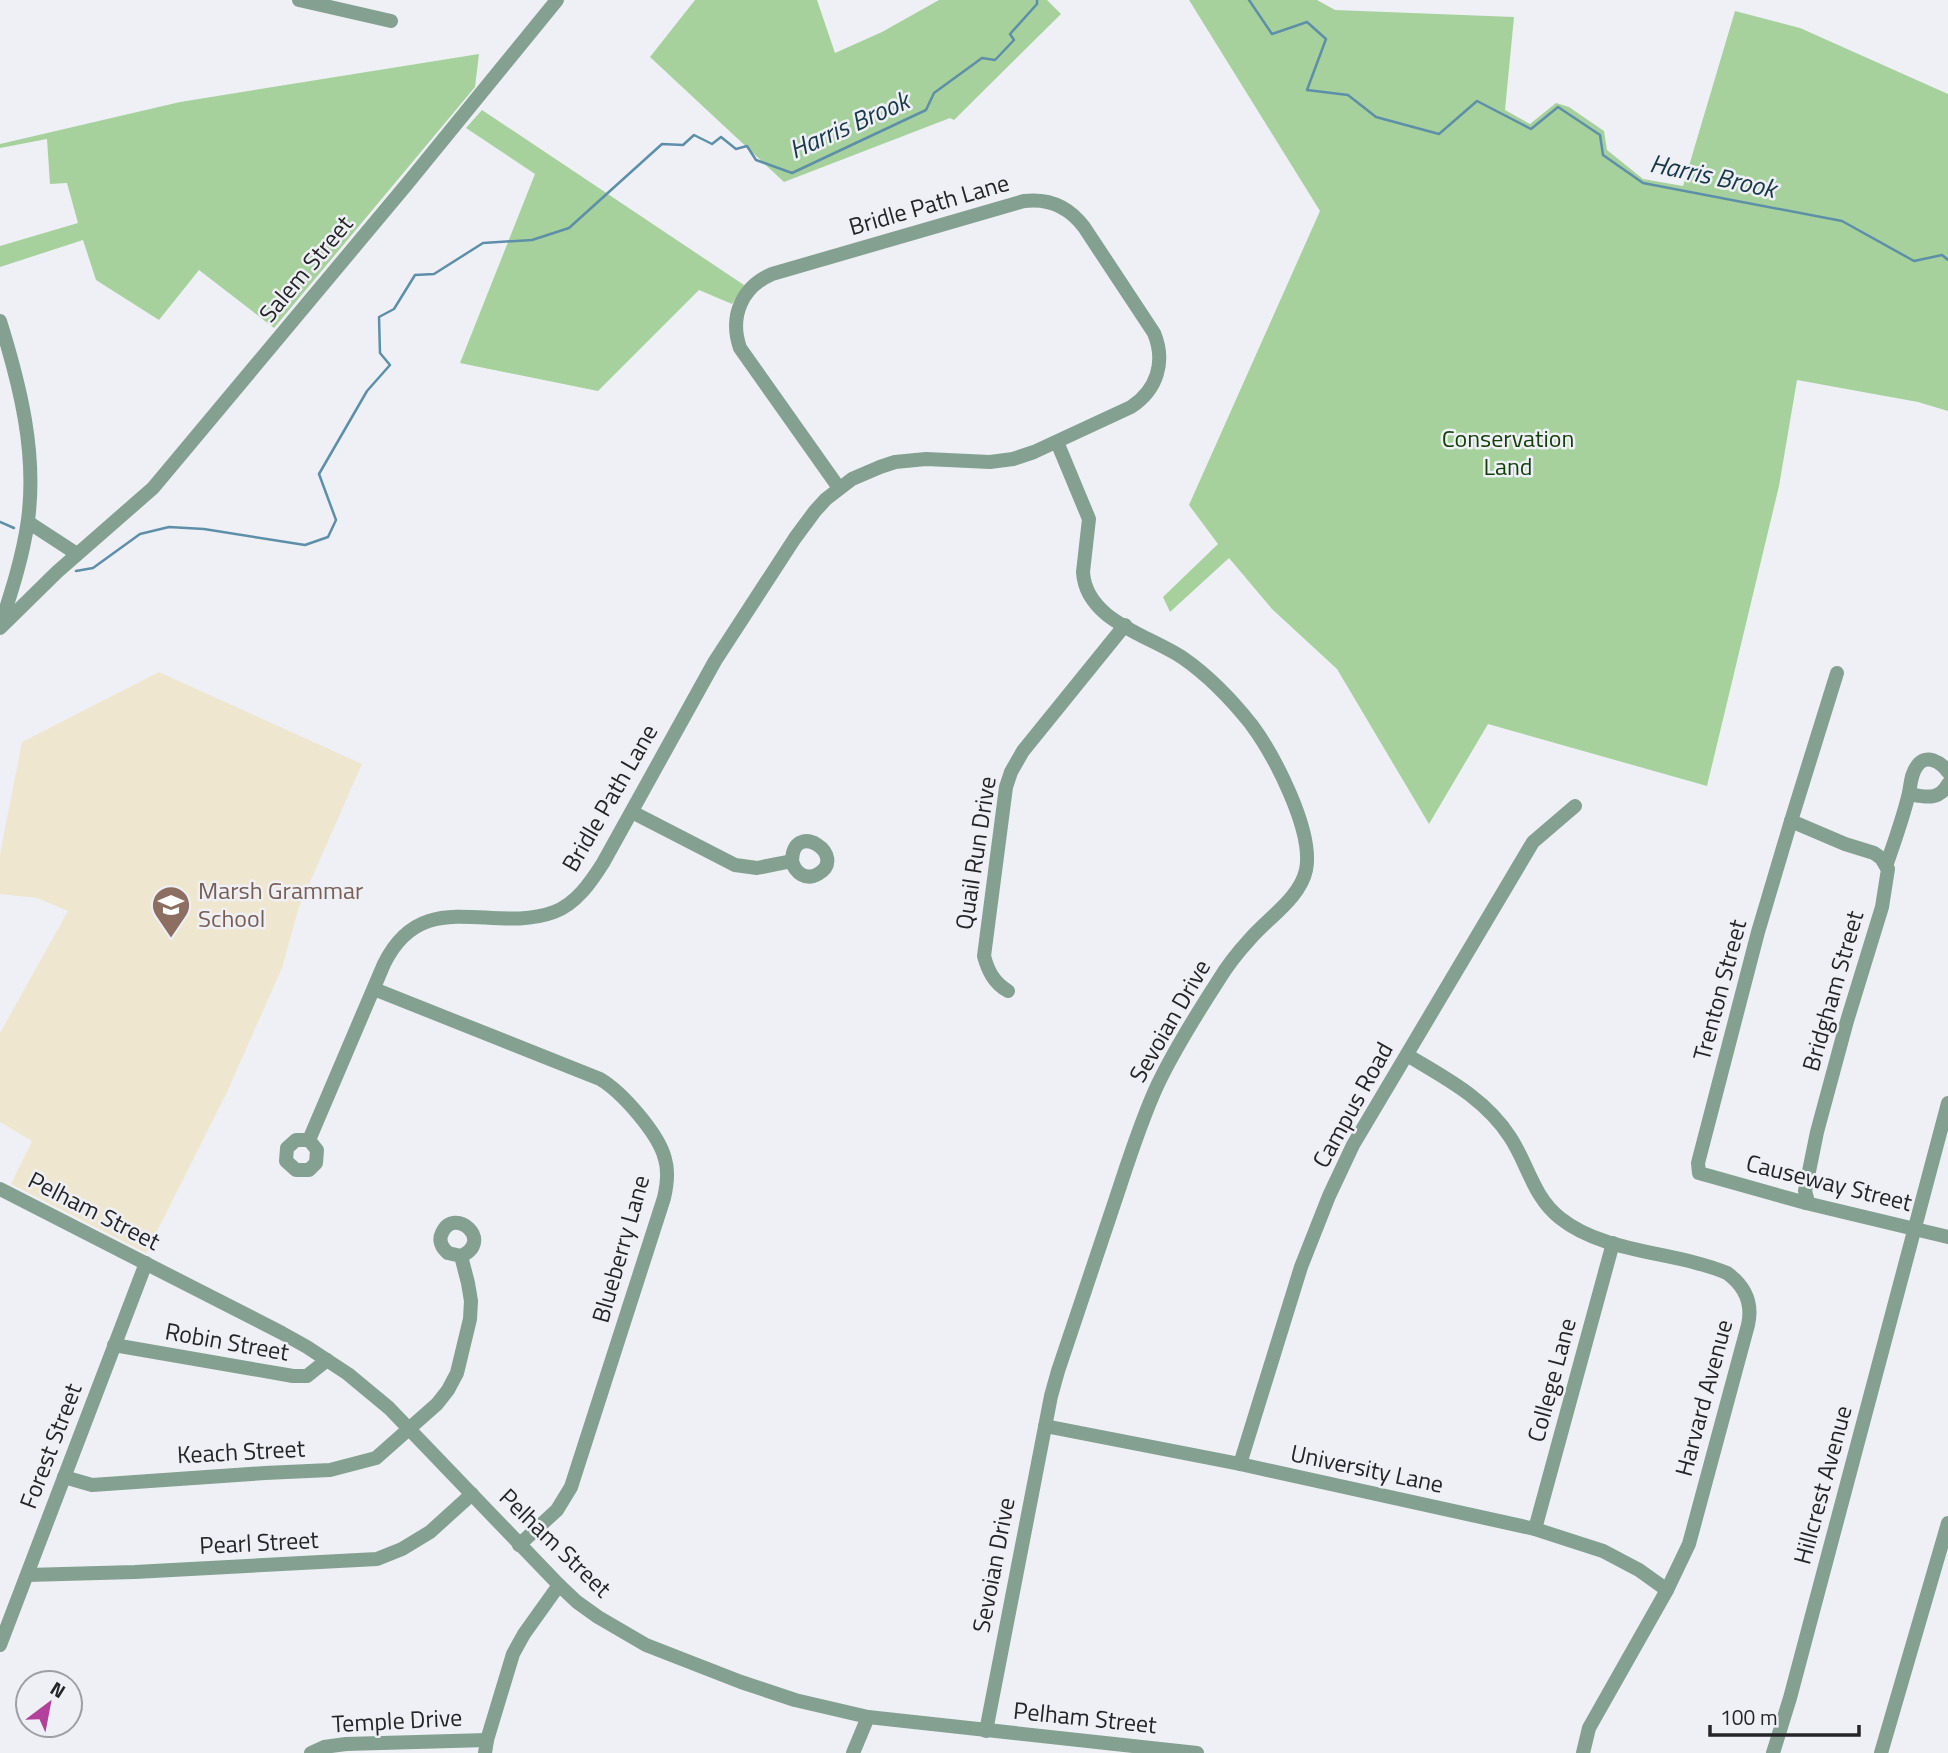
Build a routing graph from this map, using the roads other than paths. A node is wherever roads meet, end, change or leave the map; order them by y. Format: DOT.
graph roads {
  1 [pos="299,0"];
  2 [pos="557,0"];
  3 [pos="341,5"];
  4 [pos="391,21"];
  5 [pos="0,321"];
  6 [pos="1057,442"];
  7 [pos="839,488"];
  8 [pos="28,522"];
  9 [pos="77,554"];
  10 [pos="1125,625"];
  11 [pos="0,628"];
  12 [pos="1838,673"];
  13 [pos="1948,772"];
  14 [pos="1948,784"];
  15 [pos="1909,794"];
  16 [pos="1576,806"];
  17 [pos="632,812"];
  18 [pos="1791,821"];
  19 [pos="792,861"];
  20 [pos="1886,866"];
  21 [pos="374,989"];
  22 [pos="1008,991"];
  23 [pos="1406,1055"];
  24 [pos="1948,1104"];
  25 [pos="309,1140"];
  26 [pos="1699,1173"];
  27 [pos="0,1189"];
  28 [pos="1805,1203"];
  29 [pos="1914,1229"];
  30 [pos="1948,1237"];
  31 [pos="1613,1243"];
  32 [pos="461,1256"];
  33 [pos="146,1263"];
  34 [pos="114,1345"];
  35 [pos="327,1360"];
  36 [pos="1045,1426"];
  37 [pos="410,1429"];
  38 [pos="1240,1464"];
  39 [pos="64,1477"];
  40 [pos="472,1494"];
  41 [pos="1948,1523"];
  42 [pos="1535,1529"];
  43 [pos="519,1545"];
  44 [pos="27,1575"];
  45 [pos="559,1586"];
  46 [pos="1667,1590"];
  47 [pos="0,1645"];
  48 [pos="868,1717"];
  49 [pos="986,1731"];
  50 [pos="486,1746"];
  51 [pos="310,1753"];
  52 [pos="853,1753"];
  53 [pos="1197,1753"];
  54 [pos="1583,1753"];
  55 [pos="1773,1753"];
  56 [pos="1881,1753"];
  1 -- 3 [label="street"];
  2 -- 9 [label="street, Salem Street"];
  3 -- 4 [label="street"];
  5 -- 8 [label="street"];
  6 -- 7 [label="street, Bridle Path Lane"];
  6 -- 7 [label="street, Bridle Path Lane"];
  6 -- 10 [label="street, Sevoian Drive"];
  7 -- 17 [label="street, Bridle Path Lane"];
  8 -- 9 [label="street"];
  8 -- 11 [label="street"];
  9 -- 11 [label="street, Salem Street"];
  10 -- 22 [label="street, Quail Run Drive"];
  10 -- 36 [label="street, Sevoian Drive"];
  12 -- 18 [label="street, Trenton Street"];
  13 -- 15 [label="street, Bridgham Street"];
  14 -- 15 [label="street"];
  15 -- 20 [label="street, Bridgham Street"];
  16 -- 23 [label="street, Campus Road"];
  17 -- 19 [label="street"];
  17 -- 21 [label="street, Bridle Path Lane"];
  18 -- 20 [label="street"];
  18 -- 26 [label="street, Trenton Street"];
  20 -- 28 [label="street, Bridgham Street"];
  21 -- 25 [label="street, Bridle Path Lane"];
  21 -- 43 [label="street, Blueberry Lane"];
  23 -- 31 [label="street, Harvard Avenue"];
  23 -- 38 [label="street, Campus Road"];
  24 -- 29 [label="street, Hillcrest Avenue"];
  26 -- 28 [label="street, Causeway Street"];
  27 -- 33 [label="street, Pelham Street"];
  28 -- 29 [label="street, Causeway Street"];
  29 -- 30 [label="street, Causeway Street"];
  29 -- 55 [label="street, Hillcrest Avenue"];
  31 -- 42 [label="street, College Lane"];
  31 -- 46 [label="street, Harvard Avenue"];
  32 -- 37 [label="street, Keach Street"];
  33 -- 34 [label="street, Forest Street"];
  33 -- 35 [label="street, Pelham Street"];
  34 -- 35 [label="street, Robin Street"];
  34 -- 39 [label="street, Forest Street"];
  35 -- 37 [label="street, Pelham Street"];
  36 -- 38 [label="street, University Lane"];
  36 -- 49 [label="street, Sevoian Drive"];
  37 -- 39 [label="street, Keach Street"];
  37 -- 40 [label="street, Pelham Street"];
  38 -- 42 [label="street, University Lane"];
  39 -- 44 [label="street, Forest Street"];
  40 -- 43 [label="street, Pelham Street"];
  40 -- 44 [label="street, Pearl Street"];
  41 -- 56 [label="street"];
  42 -- 46 [label="street, University Lane"];
  43 -- 45 [label="street, Pelham Street"];
  44 -- 47 [label="street, Forest Street"];
  45 -- 48 [label="street, Pelham Street"];
  45 -- 50 [label="street, Temple Drive"];
  46 -- 54 [label="street, Harvard Avenue"];
  48 -- 49 [label="street, Pelham Street"];
  48 -- 52 [label="street"];
  49 -- 53 [label="street, Pelham Street"];
  50 -- 51 [label="street, Temple Drive"];
}
